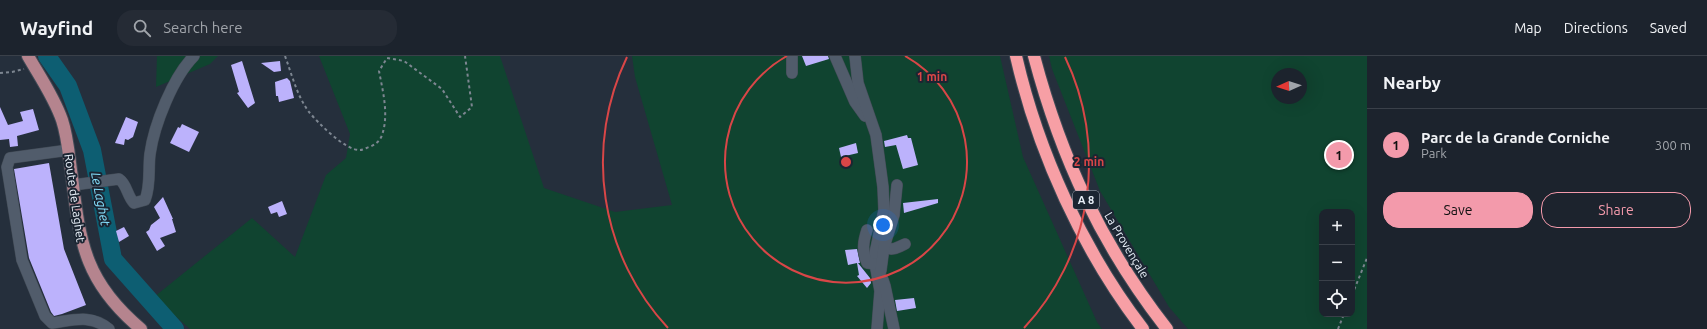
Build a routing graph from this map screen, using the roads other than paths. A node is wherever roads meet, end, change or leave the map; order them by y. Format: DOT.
graph roads {
  1 [pos="194,56"];
  2 [pos="792,56"];
  3 [pos="835,56"];
  4 [pos="855,56"];
  5 [pos="1016,56"];
  6 [pos="1034,56"];
  7 [pos="31,61"];
  8 [pos="792,73"];
  9 [pos="871,118"];
  10 [pos="69,150"];
  11 [pos="76,185"];
  12 [pos="897,185"];
  13 [pos="867,230"];
  14 [pos="905,244"];
  15 [pos="884,247"];
  16 [pos="875,264"];
  17 [pos="878,277"];
  18 [pos="109,329"];
  19 [pos="141,329"];
  20 [pos="877,329"];
  21 [pos="894,329"];
  22 [pos="1143,329"];
  23 [pos="1166,329"];
  1 -- 11 [label="street"];
  2 -- 8 [label="street"];
  3 -- 9 [label="street"];
  4 -- 9 [label="street"];
  5 -- 22 [label="highway, A 8"];
  6 -- 23 [label="highway, La Provençale / A 8"];
  7 -- 10 [label="main road, Route de Laghet"];
  9 -- 16 [label="street"];
  10 -- 11 [label="main road, Route de Laghet"];
  10 -- 18 [label="street"];
  11 -- 19 [label="main road, Route de Laghet"];
  12 -- 15 [label="street"];
  13 -- 16 [label="street"];
  14 -- 15 [label="street"];
  15 -- 17 [label="street"];
  16 -- 17 [label="street"];
  17 -- 20 [label="street"];
  17 -- 21 [label="street"];
}
